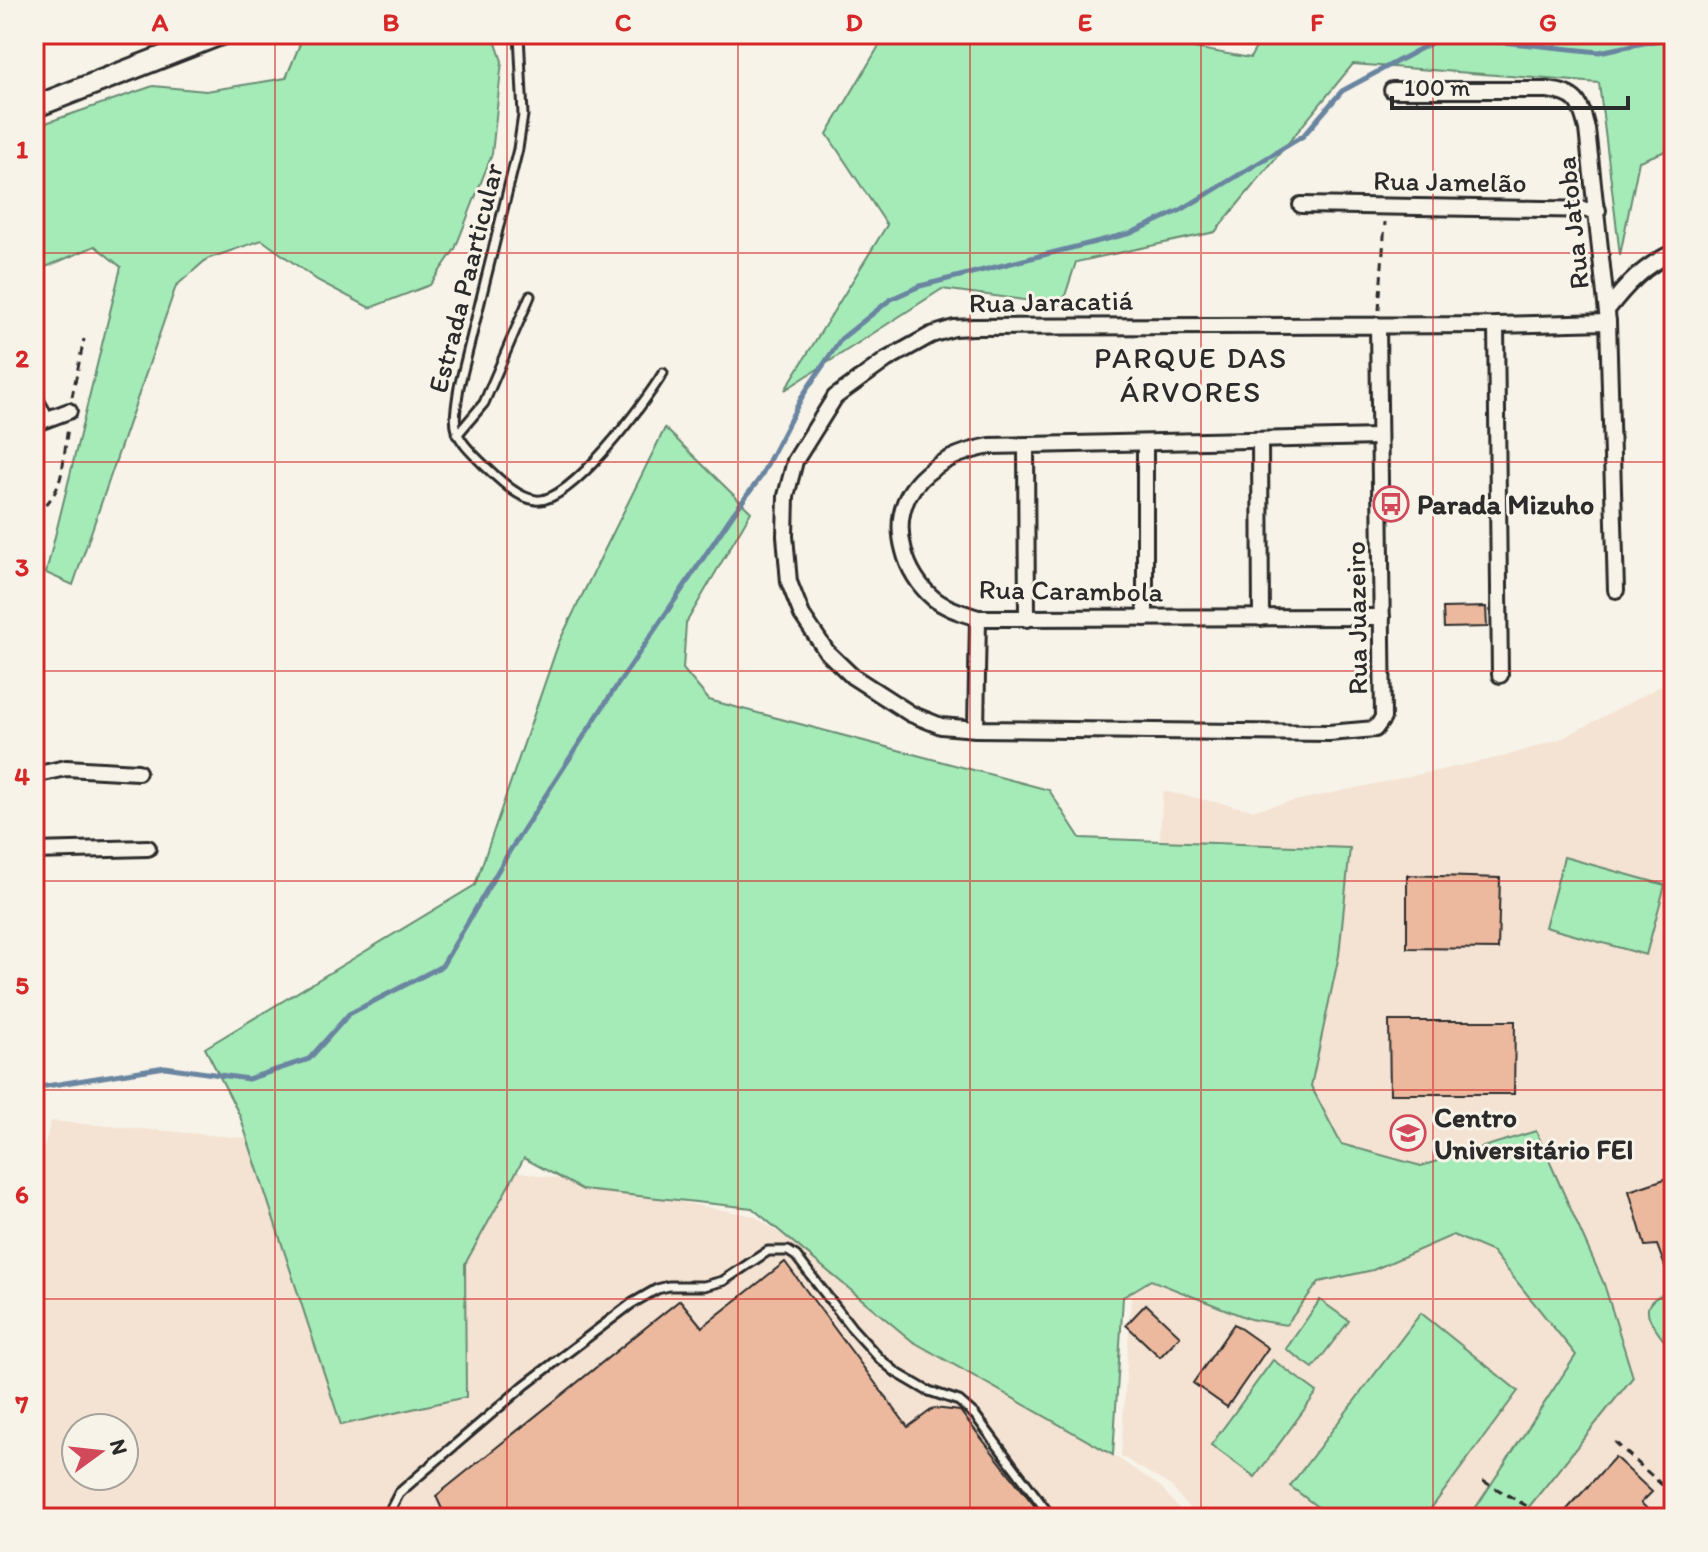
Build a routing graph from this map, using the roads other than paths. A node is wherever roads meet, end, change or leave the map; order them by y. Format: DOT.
graph roads {
  1 [pos="221,34"];
  2 [pos="519,34"];
  3 [pos="1392,90"];
  4 [pos="34,107"];
  5 [pos="1301,205"];
  6 [pos="1598,210"];
  7 [pos="1674,252"];
  8 [pos="530,296"];
  9 [pos="1608,316"];
  10 [pos="1378,325"];
  11 [pos="1496,325"];
  12 [pos="663,373"];
  13 [pos="34,398"];
  14 [pos="69,411"];
  15 [pos="40,422"];
  16 [pos="457,435"];
  17 [pos="1379,437"];
  18 [pos="1260,441"];
  19 [pos="1145,444"];
  20 [pos="1026,446"];
  21 [pos="1616,590"];
  22 [pos="1382,617"];
  23 [pos="978,618"];
  24 [pos="1145,618"];
  25 [pos="1261,618"];
  26 [pos="1027,619"];
  27 [pos="1500,675"];
  28 [pos="1379,723"];
  29 [pos="976,729"];
  30 [pos="138,772"];
  31 [pos="34,775"];
  32 [pos="148,848"];
  33 [pos="34,851"];
  34 [pos="386,1518"];
  35 [pos="1052,1518"];
  1 -- 4 [label="street"];
  2 -- 16 [label="lane, Estrada Paarticular"];
  3 -- 6 [label="street, Rua Jatoba"];
  5 -- 6 [label="street, Rua Jamelão"];
  6 -- 9 [label="street, Rua Jatoba"];
  7 -- 9 [label="street"];
  8 -- 16 [label="lane"];
  9 -- 11 [label="street, Rua Jaracatiá"];
  9 -- 21 [label="street, Rua Jatoba"];
  10 -- 11 [label="street, Rua Jaracatiá"];
  10 -- 17 [label="street, Rua Juazeiro"];
  10 -- 29 [label="street, Rua Jaracatiá"];
  11 -- 27 [label="street"];
  12 -- 16 [label="lane, Estrada Paarticular"];
  13 -- 15 [label="street"];
  14 -- 15 [label="street"];
  17 -- 18 [label="street, Rua Carambola"];
  17 -- 22 [label="street, Rua Juazeiro"];
  18 -- 19 [label="street, Rua Carambola"];
  18 -- 25 [label="street"];
  19 -- 20 [label="street, Rua Carambola"];
  19 -- 24 [label="street"];
  20 -- 23 [label="street, Rua Carambola"];
  20 -- 26 [label="street"];
  22 -- 25 [label="street, Rua Carambola"];
  22 -- 28 [label="street, Rua Juazeiro"];
  23 -- 26 [label="street, Rua Carambola"];
  23 -- 29 [label="street"];
  24 -- 25 [label="street, Rua Carambola"];
  24 -- 26 [label="street, Rua Carambola"];
  28 -- 29 [label="street, Rua Jaracatiá"];
  30 -- 31 [label="street"];
  32 -- 33 [label="street"];
  34 -- 35 [label="lane"];
}
